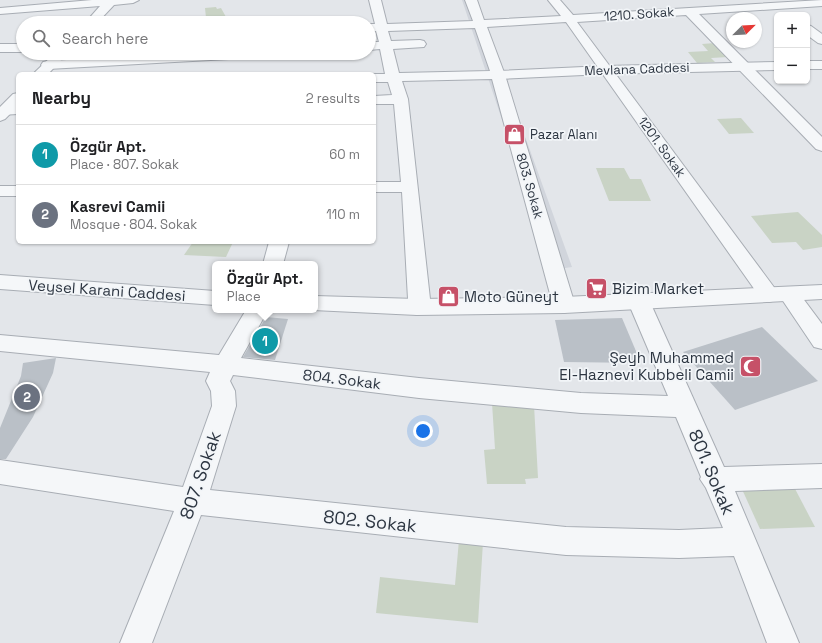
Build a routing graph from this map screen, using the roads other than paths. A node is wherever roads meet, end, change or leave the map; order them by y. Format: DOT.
graph roads {
  1 [pos="11,0"];
  2 [pos="133,0"];
  3 [pos="375,0"];
  4 [pos="471,0"];
  5 [pos="554,0"];
  6 [pos="112,1"];
  7 [pos="822,3"];
  8 [pos="628,5"];
  9 [pos="782,6"];
  10 [pos="0,8"];
  11 [pos="0,11"];
  12 [pos="689,11"];
  13 [pos="639,14"];
  14 [pos="98,16"];
  15 [pos="376,16"];
  16 [pos="569,18"];
  17 [pos="480,24"];
  18 [pos="376,28"];
  19 [pos="810,31"];
  20 [pos="822,40"];
  21 [pos="420,44"];
  22 [pos="385,45"];
  23 [pos="376,46"];
  24 [pos="0,48"];
  25 [pos="16,48"];
  26 [pos="55,60"];
  27 [pos="175,60"];
  28 [pos="810,65"];
  29 [pos="822,65"];
  30 [pos="774,66"];
  31 [pos="744,67"];
  32 [pos="44,70"];
  33 [pos="604,70"];
  34 [pos="498,75"];
  35 [pos="393,77"];
  36 [pos="376,78"];
  37 [pos="401,99"];
  38 [pos="16,100"];
  39 [pos="376,100"];
  40 [pos="6,112"];
  41 [pos="822,146"];
  42 [pos="376,187"];
  43 [pos="410,187"];
  44 [pos="16,190"];
  45 [pos="0,191"];
  46 [pos="279,244"];
  47 [pos="274,261"];
  48 [pos="0,282"];
  49 [pos="822,292"];
  50 [pos="779,295"];
  51 [pos="212,298"];
  52 [pos="639,302"];
  53 [pos="318,303"];
  54 [pos="564,305"];
  55 [pos="417,307"];
  56 [pos="255,313"];
  57 [pos="822,340"];
  58 [pos="0,343"];
  59 [pos="225,365"];
  60 [pos="684,407"];
  61 [pos="0,472"];
  62 [pos="822,476"];
  63 [pos="714,479"];
  64 [pos="192,501"];
  65 [pos="743,542"];
  66 [pos="136,643"];
  67 [pos="783,643"];
  1 -- 10 [label="street"];
  2 -- 6 [label="street"];
  3 -- 15 [label="street"];
  4 -- 17 [label="street, 803. Sokak"];
  5 -- 16 [label="street, 1201. Sokak"];
  6 -- 11 [label="street"];
  6 -- 14 [label="street"];
  7 -- 9 [label="street, 1210. Sokak"];
  8 -- 13 [label="street"];
  9 -- 12 [label="street, 1210. Sokak"];
  12 -- 13 [label="street, 1210. Sokak"];
  12 -- 31 [label="street"];
  13 -- 16 [label="street, 1210. Sokak"];
  16 -- 17 [label="street, 1210. Sokak"];
  16 -- 33 [label="street, 1201. Sokak"];
  17 -- 18 [label="street, 1210. Sokak"];
  17 -- 34 [label="street, 803. Sokak"];
  18 -- 22 [label="street"];
  19 -- 20 [label="street"];
  21 -- 22 [label="street"];
  22 -- 23 [label="street"];
  22 -- 35 [label="street"];
  24 -- 25 [label="street"];
  26 -- 32 [label="street"];
  27 -- 32 [label="street"];
  28 -- 29 [label="street"];
  30 -- 31 [label="street, Mevlana Caddesi"];
  31 -- 33 [label="street, Mevlana Caddesi"];
  31 -- 41 [label="street"];
  33 -- 34 [label="street, Mevlana Caddesi"];
  33 -- 50 [label="street, 1201. Sokak"];
  34 -- 35 [label="street, Mevlana Caddesi"];
  34 -- 54 [label="street, 803. Sokak"];
  35 -- 36 [label="street, Mevlana Caddesi"];
  35 -- 37 [label="street"];
  37 -- 39 [label="street"];
  37 -- 43 [label="street"];
  38 -- 40 [label="street"];
  42 -- 43 [label="street"];
  43 -- 55 [label="street"];
  44 -- 45 [label="street"];
  46 -- 47 [label="street"];
  48 -- 51 [label="street, Veysel Karani Caddesi"];
  49 -- 50 [label="street"];
  50 -- 52 [label="street"];
  50 -- 57 [label="street, 1201. Sokak"];
  52 -- 54 [label="street"];
  52 -- 60 [label="street, 801. Sokak"];
  53 -- 55 [label="street"];
  54 -- 55 [label="street"];
  56 -- 59 [label="street, 807. Sokak"];
  58 -- 59 [label="street, 804. Sokak"];
  59 -- 60 [label="street, 804. Sokak"];
  59 -- 64 [label="street, 807. Sokak"];
  60 -- 63 [label="street, 801. Sokak"];
  61 -- 64 [label="street, 802. Sokak"];
  62 -- 63 [label="street"];
  63 -- 65 [label="street, 801. Sokak"];
  64 -- 65 [label="street, 802. Sokak"];
  64 -- 66 [label="street, 807. Sokak"];
  65 -- 67 [label="street, 801. Sokak"];
}
